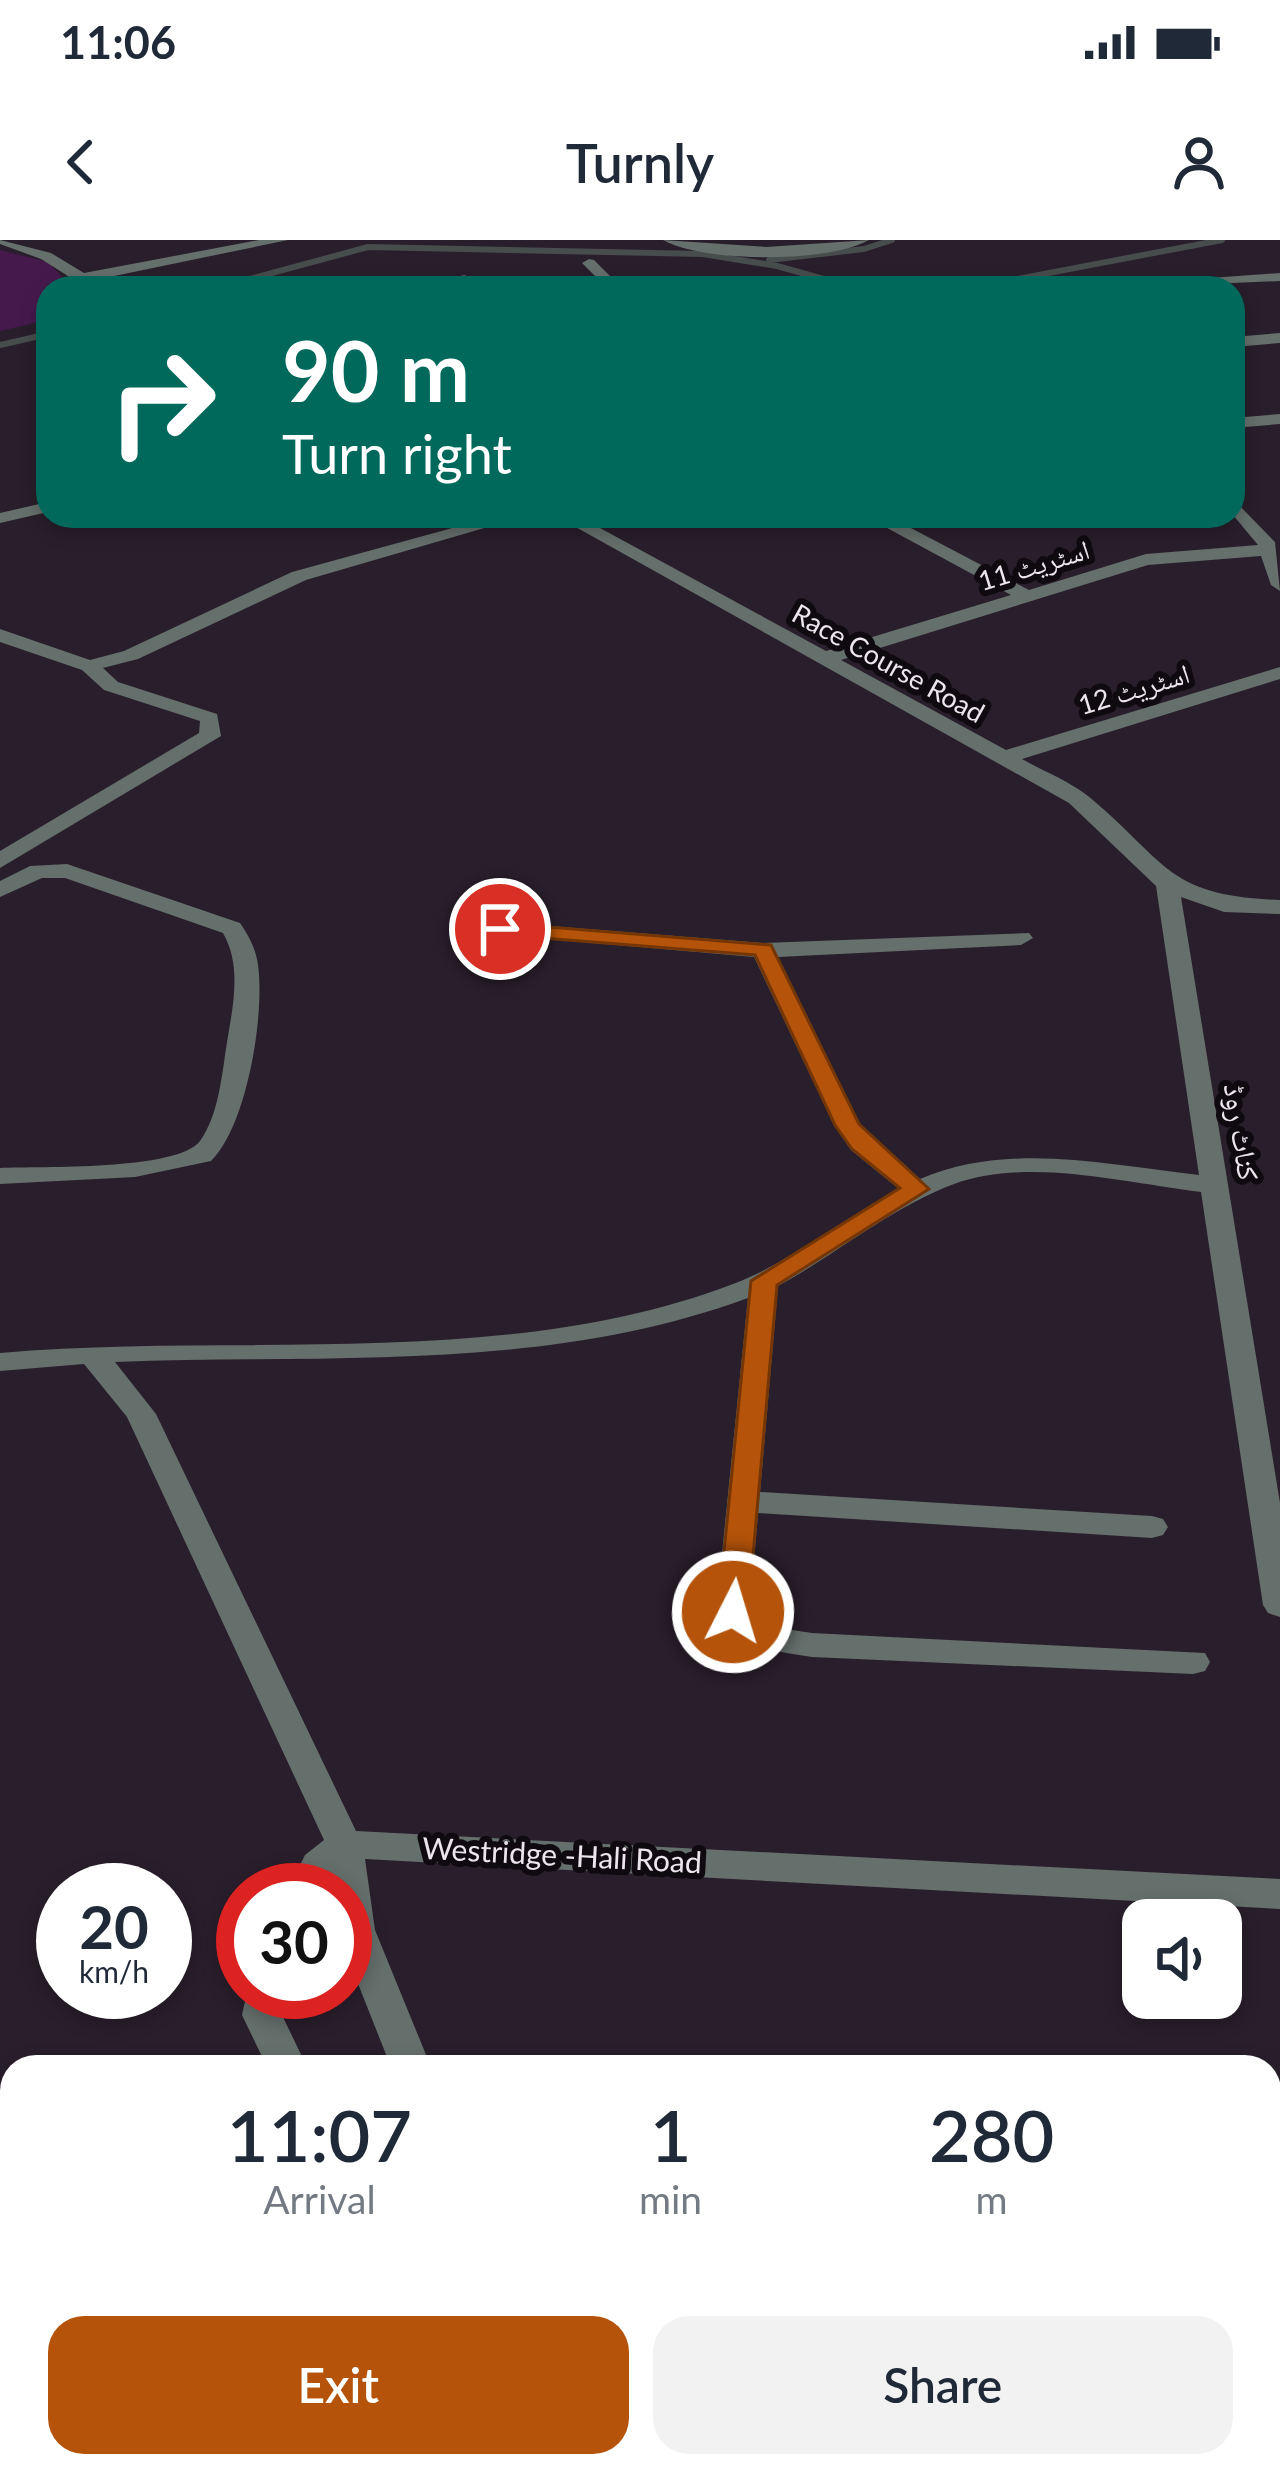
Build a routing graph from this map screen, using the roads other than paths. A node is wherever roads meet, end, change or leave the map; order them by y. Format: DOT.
graph roads {
  1 [pos="1,240"];
  2 [pos="281,240"];
  3 [pos="670,240"];
  4 [pos="862,240"];
  5 [pos="589,263"];
  6 [pos="79,276"];
  7 [pos="121,276"];
  8 [pos="603,276"];
  9 [pos="1280,277"];
  10 [pos="1245,280"];
  11 [pos="1280,338"];
  12 [pos="1245,341"];
  13 [pos="1280,418"];
  14 [pos="1245,422"];
  15 [pos="36,510"];
  16 [pos="1245,517"];
  17 [pos="0,518"];
  18 [pos="473,528"];
  19 [pos="587,528"];
  20 [pos="900,528"];
  21 [pos="1271,544"];
  22 [pos="1280,585"];
  23 [pos="1027,596"];
  24 [pos="0,635"];
  25 [pos="822,658"];
  26 [pos="89,666"];
  27 [pos="1280,673"];
  28 [pos="1003,758"];
  29 [pos="0,862"];
  30 [pos="1167,884"];
  31 [pos="0,890"];
  32 [pos="1280,907"];
  33 [pos="500,929"];
  34 [pos="1021,938"];
  35 [pos="764,950"];
  36 [pos="0,1176"];
  37 [pos="1216,1185"];
  38 [pos="916,1189"];
  39 [pos="764,1281"];
  40 [pos="92,1354"];
  41 [pos="0,1362"];
  42 [pos="743,1502"];
  43 [pos="1152,1527"];
  44 [pos="1280,1605"];
  45 [pos="1193,1662"];
  46 [pos="344,1844"];
  47 [pos="319,1863"];
  48 [pos="1280,1894"];
  49 [pos="264,2019"];
  50 [pos="281,2055"];
  51 [pos="406,2055"];
  1 -- 6 [label="street"];
  2 -- 7 [label="street"];
  3 -- 4 [label="street"];
  5 -- 8 [label="street"];
  9 -- 10 [label="street"];
  11 -- 12 [label="street"];
  13 -- 14 [label="street"];
  15 -- 17 [label="street"];
  16 -- 21 [label="street"];
  18 -- 26 [label="street"];
  19 -- 25 [label="street, Race Course Road"];
  20 -- 23 [label="street"];
  21 -- 22 [label="street"];
  21 -- 23 [label="street, اسٹریٹ 11"];
  23 -- 25 [label="street, اسٹریٹ 11"];
  24 -- 26 [label="street"];
  25 -- 28 [label="street, Race Course Road"];
  26 -- 29 [label="street"];
  27 -- 28 [label="street, اسٹریٹ 12"];
  28 -- 30 [label="street, Race Course Road"];
  30 -- 32 [label="street"];
  30 -- 37 [label="street, کناٹ روڈ"];
  31 -- 36 [label="street"];
  33 -- 35 [label="street"];
  34 -- 35 [label="street"];
  35 -- 38 [label="street"];
  37 -- 38 [label="street"];
  37 -- 44 [label="street, کناٹ روڈ"];
  38 -- 39 [label="street"];
  39 -- 40 [label="street"];
  39 -- 42 [label="street"];
  40 -- 41 [label="street"];
  40 -- 46 [label="street"];
  42 -- 43 [label="street"];
  42 -- 45 [label="street"];
  46 -- 47 [label="street"];
  46 -- 48 [label="street, Westridge -Hali Road"];
  46 -- 51 [label="street"];
  49 -- 50 [label="street"];
}
